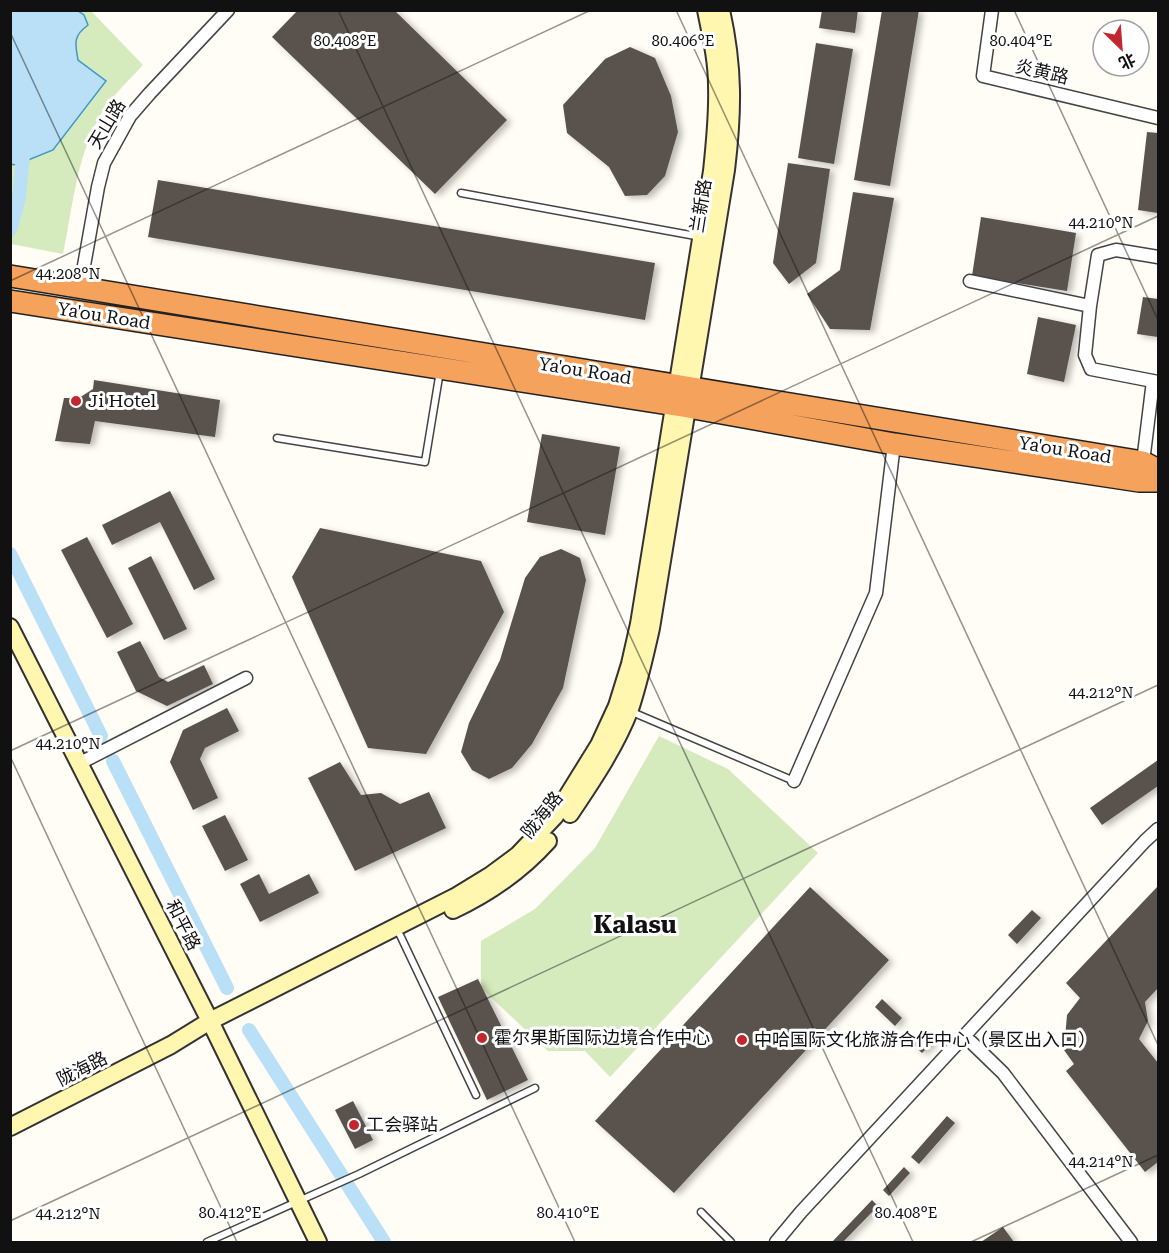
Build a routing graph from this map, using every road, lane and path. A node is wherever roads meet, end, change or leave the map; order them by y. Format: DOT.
graph roads {
  1 [pos="228,10"];
  2 [pos="706,10"];
  3 [pos="721,10"];
  4 [pos="992,10"];
  5 [pos="1158,118"];
  6 [pos="461,193"];
  7 [pos="709,237"];
  8 [pos="1158,257"];
  9 [pos="10,276"];
  10 [pos="970,281"];
  11 [pos="80,288"];
  12 [pos="10,301"];
  13 [pos="1090,306"];
  14 [pos="440,368"];
  15 [pos="1156,382"];
  16 [pos="683,397"];
  17 [pos="277,438"];
  18 [pos="894,444"];
  19 [pos="1151,466"];
  20 [pos="1158,481"];
  21 [pos="10,627"];
  22 [pos="246,678"];
  23 [pos="623,709"];
  24 [pos="80,763"];
  25 [pos="794,781"];
  26 [pos="1158,829"];
  27 [pos="400,935"];
  28 [pos="212,1025"];
  29 [pos="962,1036"];
  30 [pos="535,1088"];
  31 [pos="476,1095"];
  32 [pos="10,1127"];
  33 [pos="298,1202"];
  34 [pos="701,1212"];
  35 [pos="207,1242"];
  36 [pos="318,1242"];
  37 [pos="731,1242"];
  38 [pos="776,1242"];
  39 [pos="1131,1242"];
  1 -- 11 [label="street, 天山路"];
  2 -- 7 [label="street, 兰新路"];
  3 -- 7 [label="street, 兰新路"];
  4 -- 5 [label="street, 炎黄路"];
  6 -- 7 [label="lane"];
  7 -- 16 [label="street, 兰新路"];
  8 -- 13 [label="street"];
  9 -- 11 [label="highway, Ya'ou Road"];
  10 -- 13 [label="street"];
  11 -- 16 [label="highway, Ya'ou Road"];
  12 -- 14 [label="highway, Ya'ou Road"];
  13 -- 15 [label="street"];
  14 -- 16 [label="highway, Ya'ou Road"];
  14 -- 17 [label="lane"];
  15 -- 19 [label="street"];
  16 -- 18 [label="highway, Ya'ou Road"];
  16 -- 19 [label="highway, Ya'ou Road"];
  16 -- 23 [label="street, 陇海路"];
  18 -- 20 [label="highway, Ya'ou Road"];
  18 -- 25 [label="street"];
  21 -- 24 [label="street, 和平路"];
  22 -- 24 [label="street"];
  23 -- 25 [label="lane"];
  23 -- 27 [label="street, 陇海路"];
  23 -- 28 [label="street, 陇海路"];
  24 -- 28 [label="street, 和平路"];
  26 -- 29 [label="street"];
  27 -- 28 [label="street, 陇海路"];
  27 -- 31 [label="lane"];
  28 -- 32 [label="street, 陇海路"];
  28 -- 33 [label="street, 和平路"];
  29 -- 38 [label="street"];
  29 -- 39 [label="street"];
  30 -- 33 [label="lane"];
  33 -- 35 [label="lane"];
  33 -- 36 [label="street, 和平路"];
  34 -- 37 [label="lane"];
}
